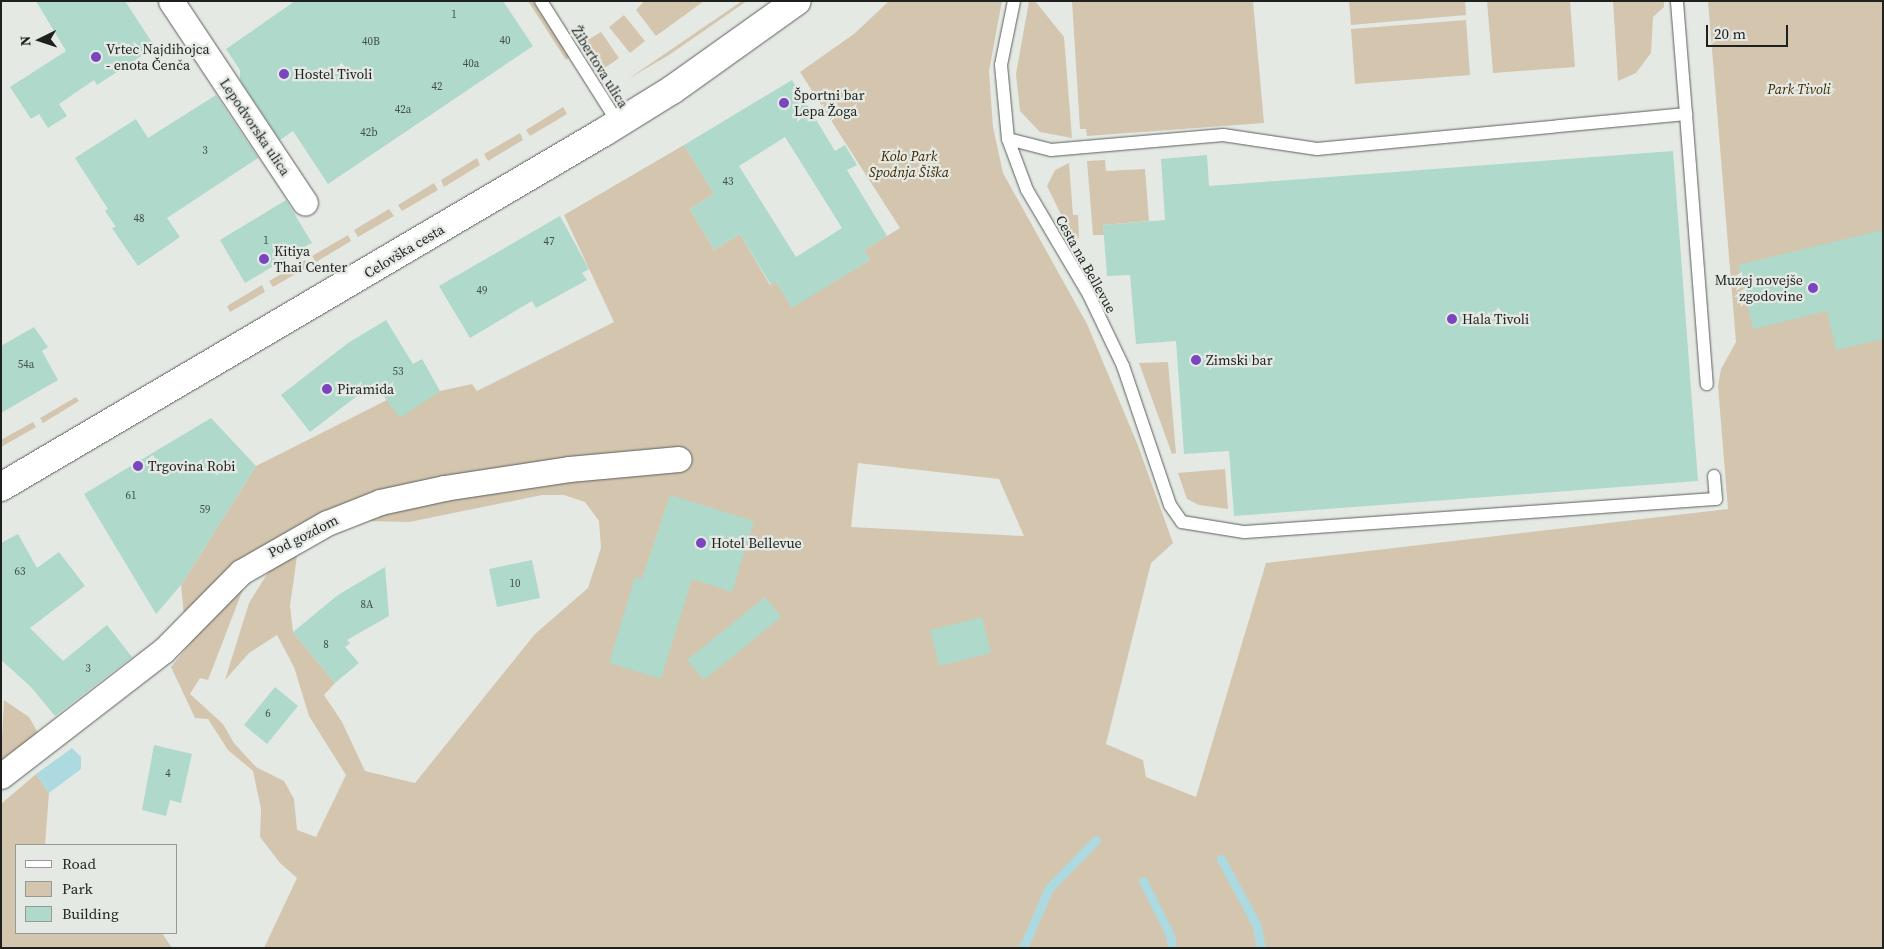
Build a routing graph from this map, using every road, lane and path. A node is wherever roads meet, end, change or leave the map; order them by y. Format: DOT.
graph roads {
  1 [pos="171,1"];
  2 [pos="541,1"];
  3 [pos="797,1"];
  4 [pos="1014,1"];
  5 [pos="1677,1"];
  6 [pos="1686,114"];
  7 [pos="618,124"];
  8 [pos="1008,139"];
  9 [pos="305,203"];
  10 [pos="1707,384"];
  11 [pos="679,459"];
  12 [pos="1714,476"];
  13 [pos="1,487"];
  14 [pos="1,776"];
  1 -- 9 [label="street, Lepodvorska ulica"];
  2 -- 7 [label="lane, Žibertova ulica"];
  3 -- 7 [label="main road, Celovška cesta"];
  4 -- 8 [label="lane, Cesta na Bellevue"];
  5 -- 6 [label="lane"];
  6 -- 8 [label="lane"];
  6 -- 10 [label="lane"];
  7 -- 13 [label="main road, Celovška cesta"];
  8 -- 12 [label="lane, Cesta na Bellevue"];
  11 -- 14 [label="street, Pod gozdom"];
}
